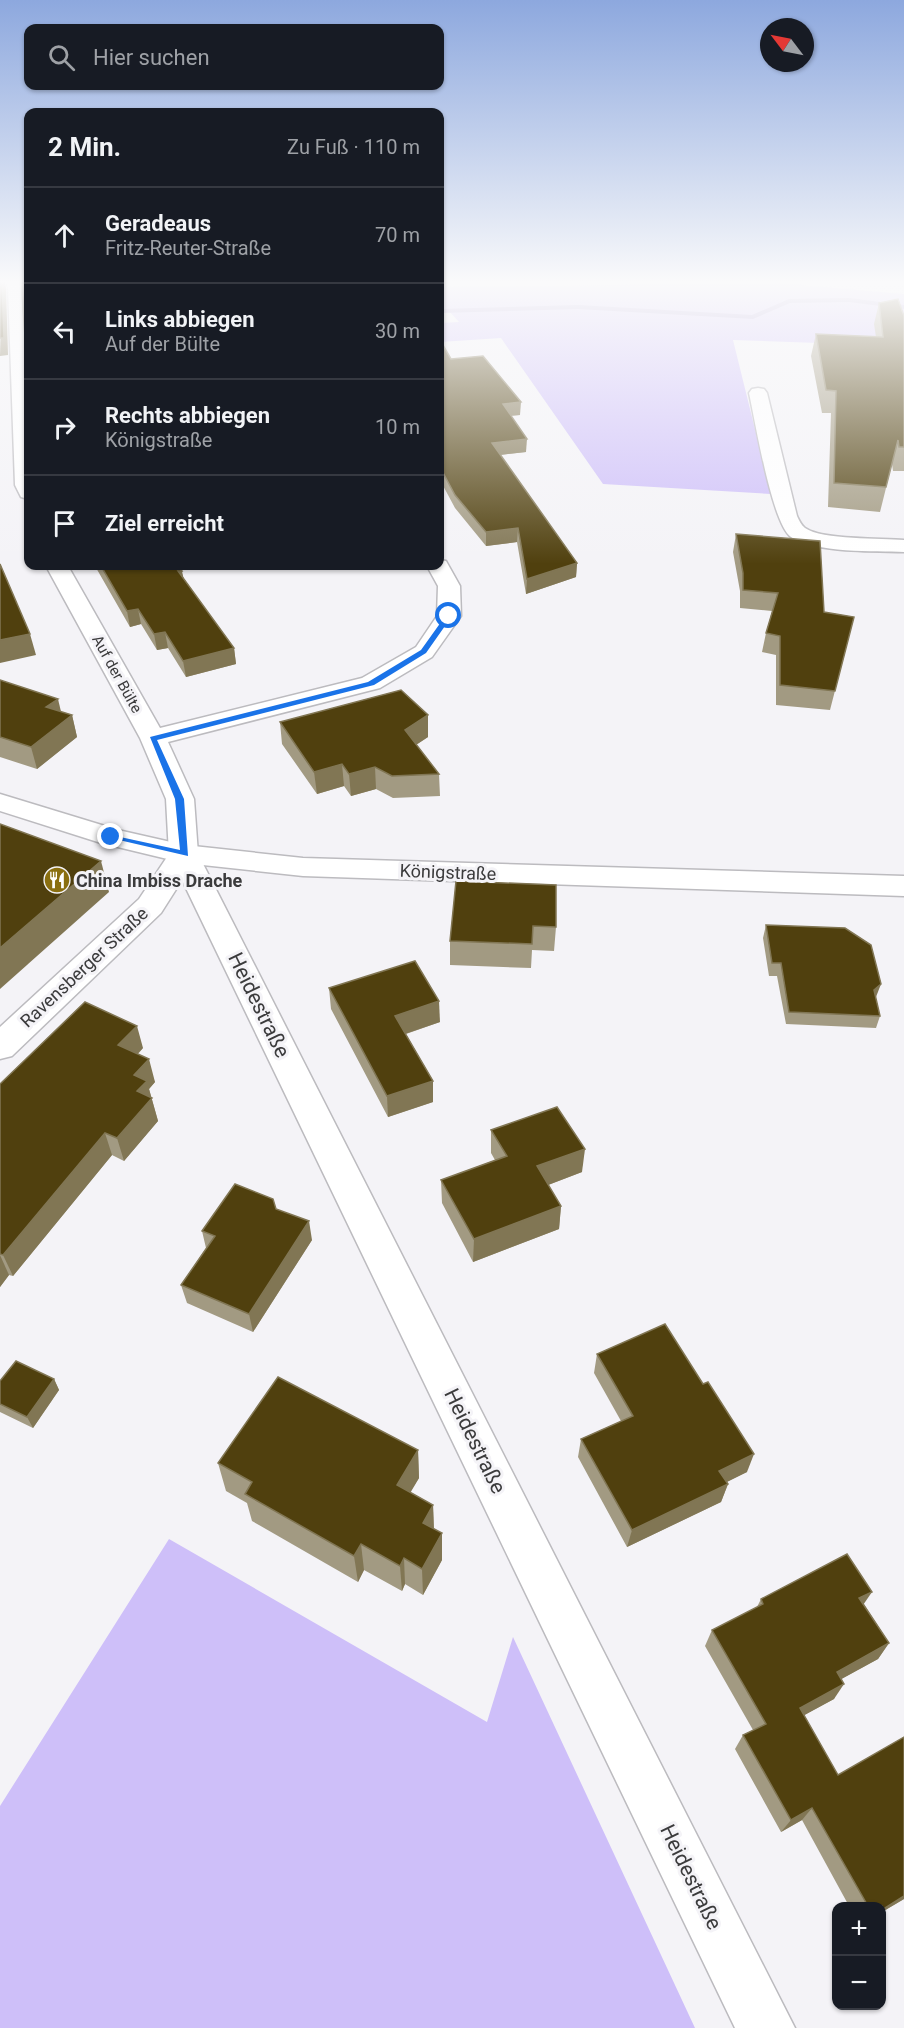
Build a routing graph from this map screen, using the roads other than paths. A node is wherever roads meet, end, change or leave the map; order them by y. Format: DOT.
graph roads {
  1 [pos="18,375"];
  2 [pos="758,393"];
  3 [pos="0,421"];
  4 [pos="20,422"];
  5 [pos="24,459"];
  6 [pos="904,546"];
  7 [pos="59,570"];
  8 [pos="440,570"];
  9 [pos="153,738"];
  10 [pos="0,802"];
  11 [pos="184,854"];
  12 [pos="904,886"];
  13 [pos="0,1047"];
  14 [pos="766,2028"];
  1 -- 4 [label="street"];
  2 -- 6 [label="street"];
  3 -- 4 [label="street"];
  4 -- 5 [label="street"];
  7 -- 9 [label="street, Auf der Bülte"];
  8 -- 9 [label="street"];
  9 -- 11 [label="street, Auf der Bülte"];
  10 -- 11 [label="street, Königstraße"];
  11 -- 12 [label="street, Königstraße"];
  11 -- 13 [label="street, Ravensberger Straße"];
  11 -- 14 [label="street, Heidestraße"];
}
